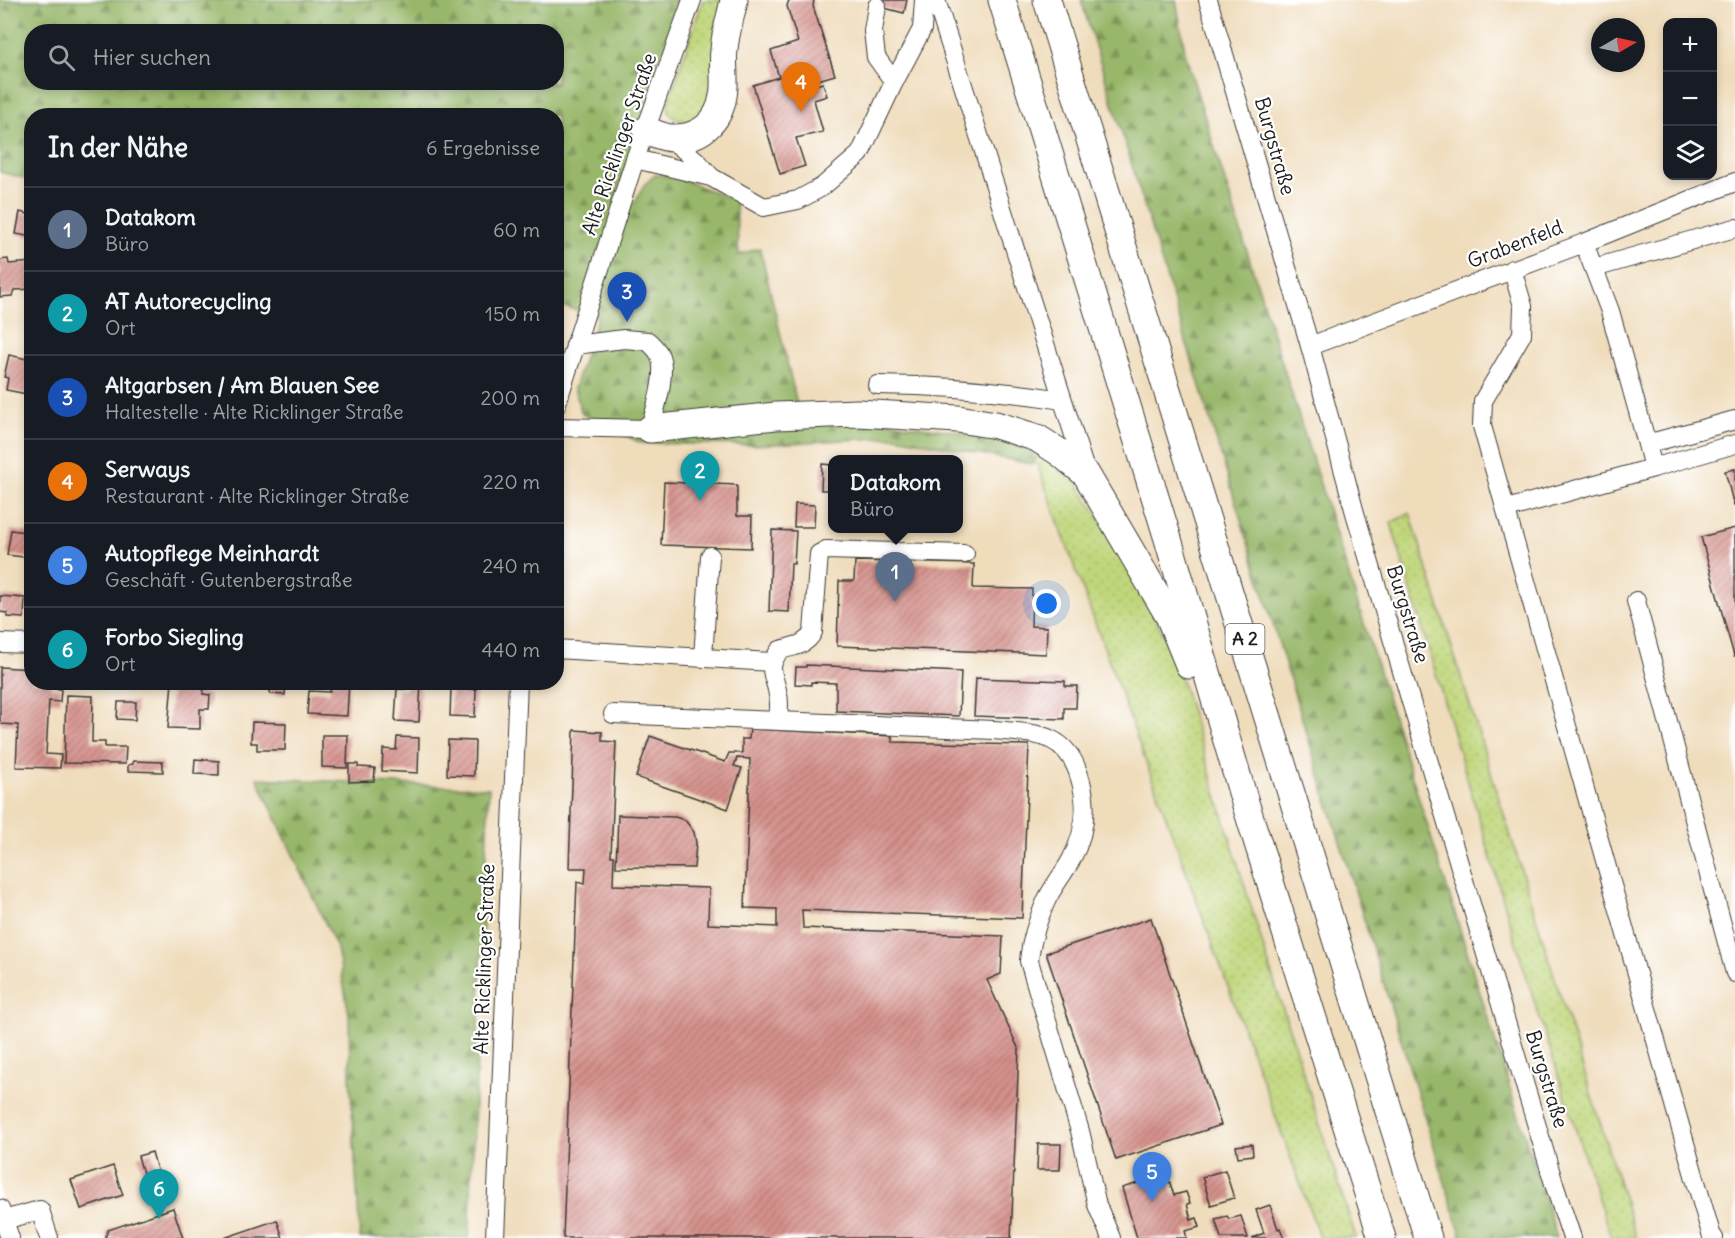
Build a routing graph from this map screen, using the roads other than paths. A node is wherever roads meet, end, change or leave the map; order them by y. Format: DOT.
graph roads {
  1 [pos="692,0"];
  2 [pos="734,0"];
  3 [pos="924,0"];
  4 [pos="936,0"];
  5 [pos="1002,0"];
  6 [pos="1047,0"];
  7 [pos="1208,0"];
  8 [pos="877,6"];
  9 [pos="894,82"];
  10 [pos="658,134"];
  11 [pos="635,159"];
  12 [pos="711,177"];
  13 [pos="1735,182"];
  14 [pos="1735,228"];
  15 [pos="1584,243"];
  16 [pos="1594,268"];
  17 [pos="1512,269"];
  18 [pos="575,345"];
  19 [pos="1310,346"];
  20 [pos="564,380"];
  21 [pos="877,385"];
  22 [pos="1062,400"];
  23 [pos="1735,420"];
  24 [pos="564,427"];
  25 [pos="650,429"];
  26 [pos="1647,444"];
  27 [pos="1735,444"];
  28 [pos="1653,468"];
  29 [pos="1086,474"];
  30 [pos="1507,509"];
  31 [pos="965,554"];
  32 [pos="710,556"];
  33 [pos="1635,601"];
  34 [pos="0,643"];
  35 [pos="24,644"];
  36 [pos="564,649"];
  37 [pos="703,657"];
  38 [pos="772,662"];
  39 [pos="518,690"];
  40 [pos="613,714"];
  41 [pos="778,719"];
  42 [pos="1244,799"];
  43 [pos="1735,973"];
  44 [pos="2,1215"];
  45 [pos="10,1238"];
  46 [pos="49,1238"];
  47 [pos="495,1238"];
  48 [pos="1110,1238"];
  49 [pos="1382,1238"];
  50 [pos="1428,1238"];
  51 [pos="1572,1238"];
  52 [pos="1714,1238"];
  1 -- 10 [label="street, Alte Ricklinger Straße"];
  2 -- 10 [label="highway"];
  3 -- 9 [label="street"];
  4 -- 22 [label="street"];
  5 -- 42 [label="highway, A 2"];
  6 -- 50 [label="highway, A 2"];
  7 -- 19 [label="street, Burgstraße"];
  8 -- 9 [label="street"];
  9 -- 12 [label="street"];
  10 -- 11 [label="street, Alte Ricklinger Straße"];
  10 -- 12 [label="street"];
  11 -- 12 [label="street"];
  11 -- 18 [label="street, Alte Ricklinger Straße"];
  13 -- 15 [label="street, Grabenfeld"];
  14 -- 16 [label="street"];
  15 -- 16 [label="street"];
  15 -- 17 [label="street, Grabenfeld"];
  16 -- 26 [label="street"];
  17 -- 19 [label="street, Grabenfeld"];
  17 -- 30 [label="street"];
  18 -- 20 [label="street, Alte Ricklinger Straße"];
  18 -- 25 [label="street"];
  19 -- 51 [label="street, Burgstraße"];
  21 -- 22 [label="street"];
  22 -- 29 [label="street"];
  23 -- 26 [label="street"];
  24 -- 25 [label="street"];
  25 -- 29 [label="highway"];
  26 -- 28 [label="street"];
  27 -- 28 [label="street"];
  28 -- 30 [label="street"];
  29 -- 42 [label="highway"];
  30 -- 52 [label="street"];
  31 -- 38 [label="street"];
  32 -- 37 [label="street"];
  33 -- 43 [label="street"];
  34 -- 35 [label="street"];
  36 -- 37 [label="street"];
  37 -- 38 [label="street"];
  38 -- 41 [label="street"];
  39 -- 47 [label="street, Alte Ricklinger Straße"];
  40 -- 41 [label="street"];
  41 -- 48 [label="street"];
  42 -- 49 [label="highway, A 2"];
  44 -- 45 [label="street"];
  44 -- 46 [label="street"];
}
